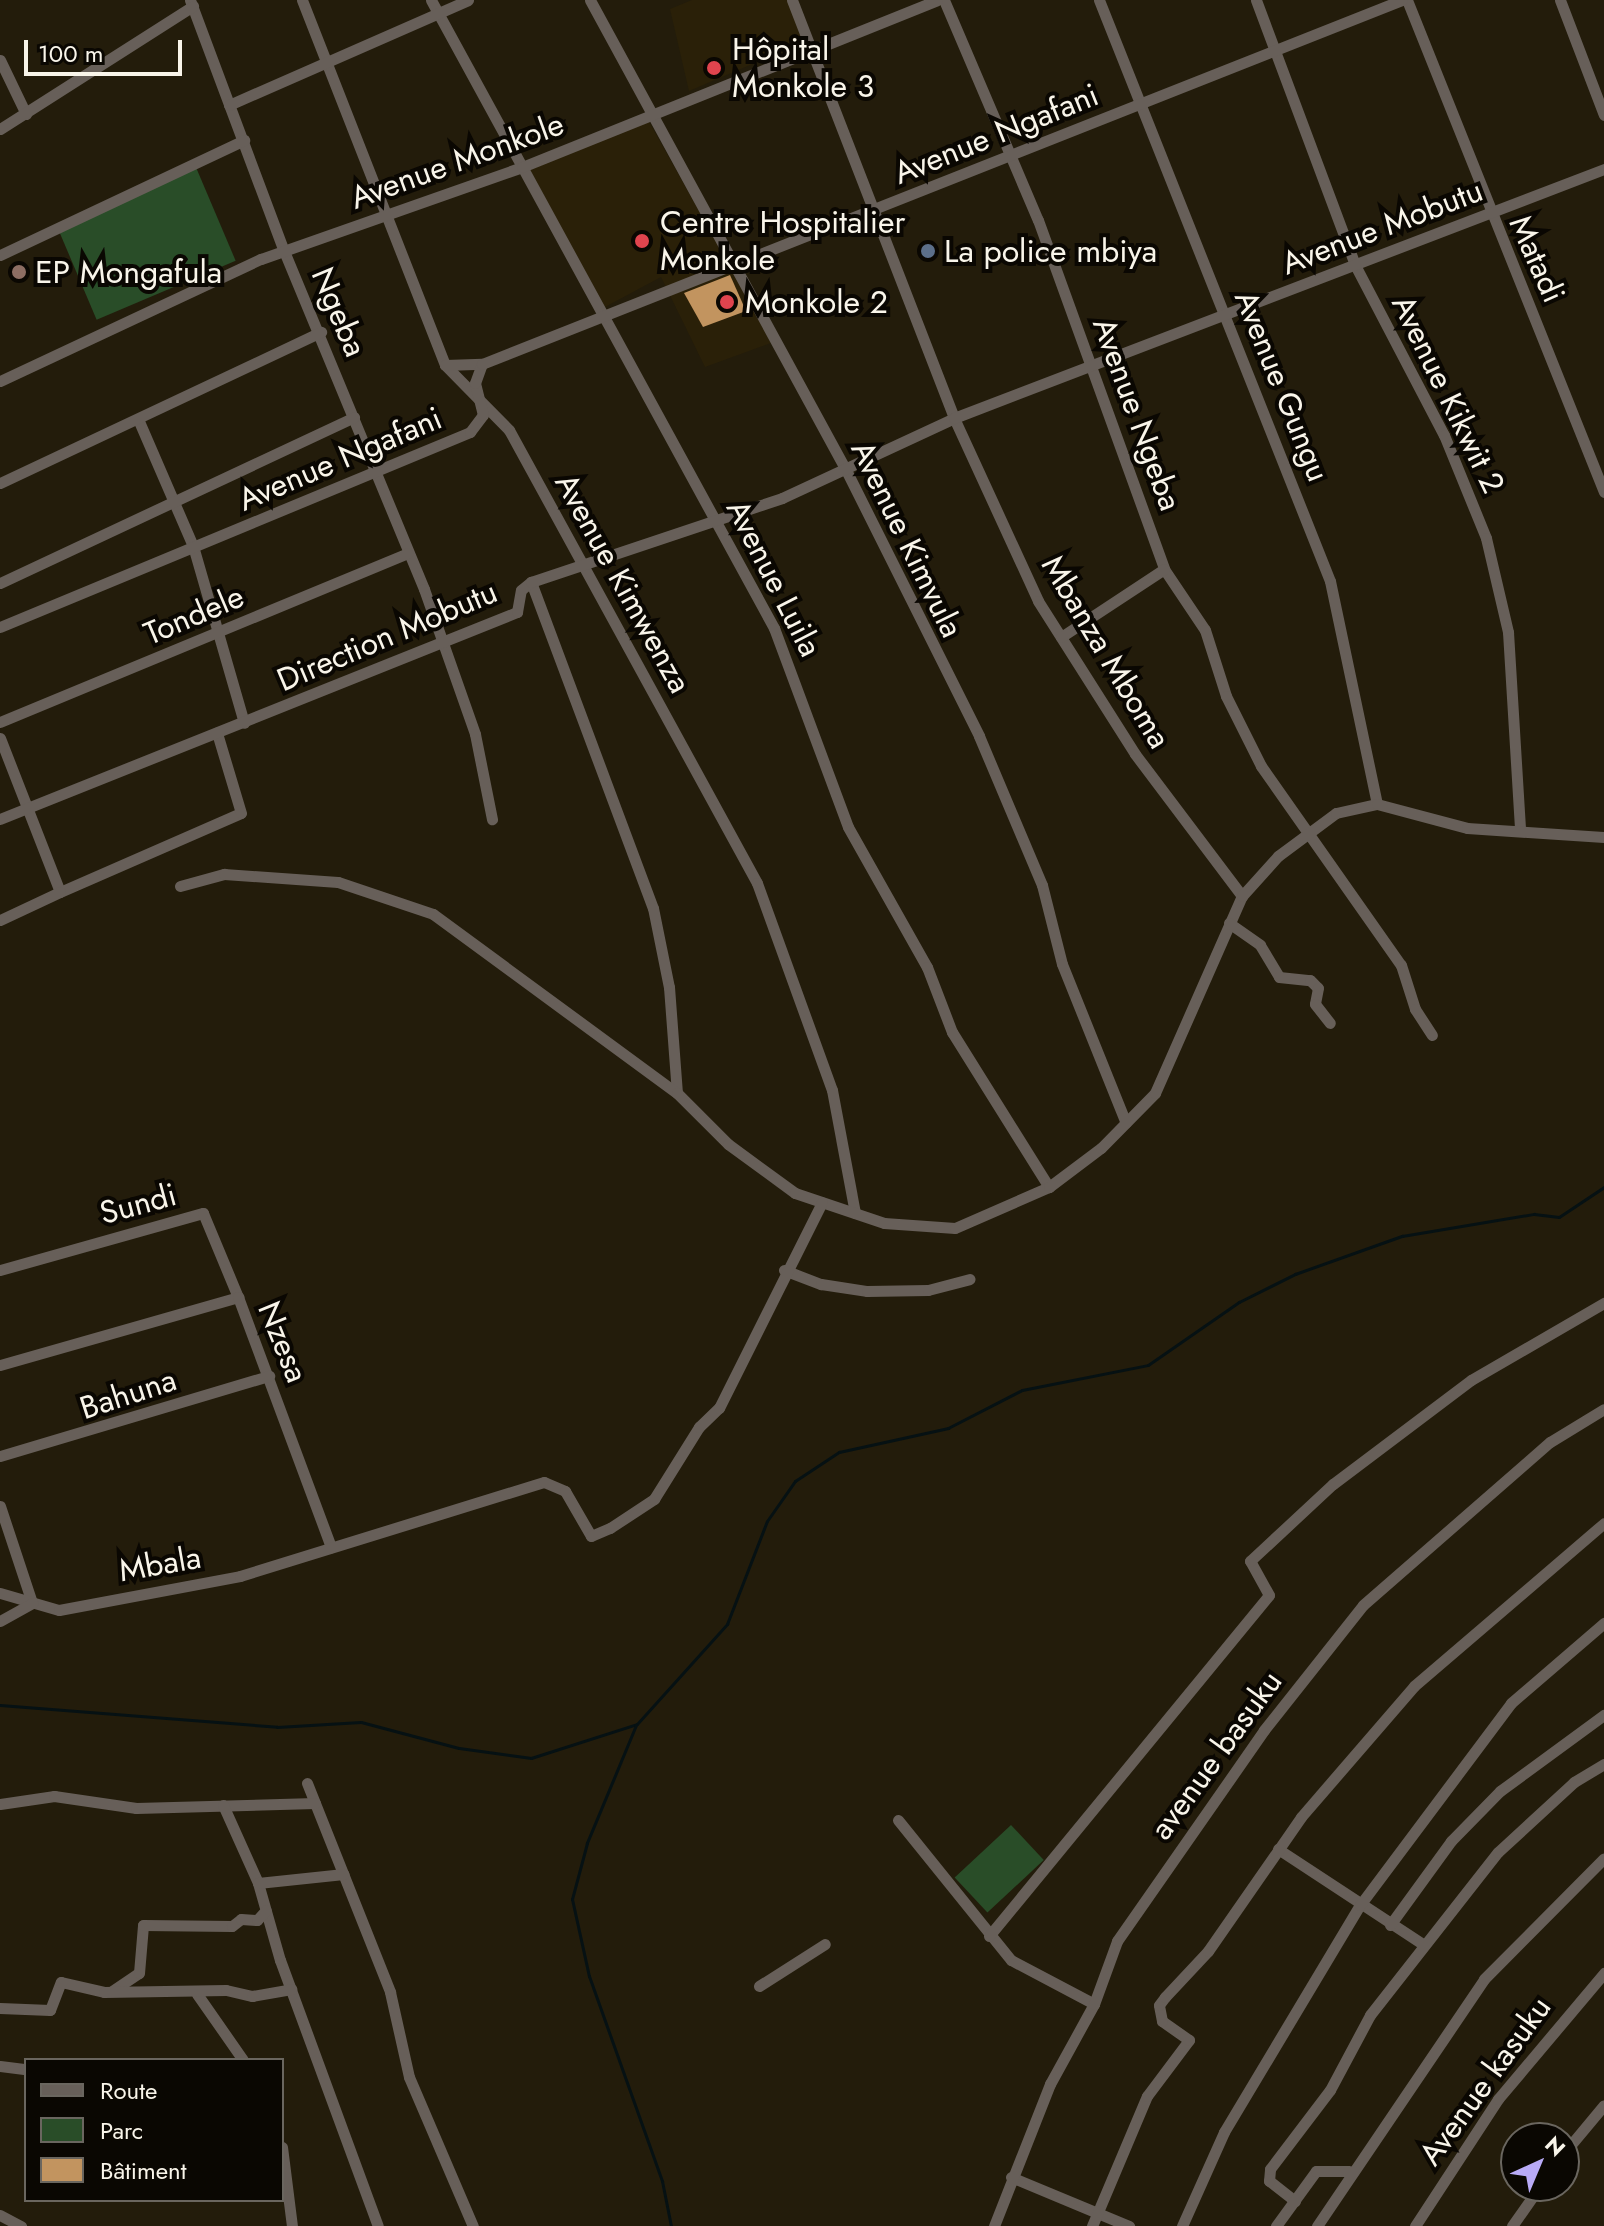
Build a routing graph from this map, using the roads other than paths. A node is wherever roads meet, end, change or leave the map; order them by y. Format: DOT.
graph roads {
  1 [pos="302,0"];
  2 [pos="468,0"];
  3 [pos="590,0"];
  4 [pos="792,0"];
  5 [pos="937,0"];
  6 [pos="944,0"];
  7 [pos="1099,0"];
  8 [pos="1256,0"];
  9 [pos="1404,0"];
  10 [pos="1560,0"];
  11 [pos="191,3"];
  12 [pos="434,6"];
  13 [pos="809,49"];
  14 [pos="1278,51"];
  15 [pos="0,60"];
  16 [pos="328,63"];
  17 [pos="1142,104"];
  18 [pos="229,105"];
  19 [pos="26,114"];
  20 [pos="1604,115"];
  21 [pos="652,116"];
  22 [pos="0,129"];
  23 [pos="244,140"];
  24 [pos="1008,157"];
  25 [pos="522,167"];
  26 [pos="1604,169"];
  27 [pos="876,210"];
  28 [pos="1488,213"];
  29 [pos="386,216"];
  30 [pos="284,251"];
  31 [pos="0,255"];
  32 [pos="733,265"];
  33 [pos="1355,265"];
  34 [pos="608,315"];
  35 [pos="1226,316"];
  36 [pos="321,332"];
  37 [pos="482,364"];
  38 [pos="445,365"];
  39 [pos="1090,366"];
  40 [pos="0,381"];
  41 [pos="480,398"];
  42 [pos="354,417"];
  43 [pos="954,418"];
  44 [pos="138,419"];
  45 [pos="847,472"];
  46 [pos="378,474"];
  47 [pos="0,483"];
  48 [pos="1604,492"];
  49 [pos="176,500"];
  50 [pos="716,520"];
  51 [pos="193,546"];
  52 [pos="407,553"];
  53 [pos="584,563"];
  54 [pos="1164,569"];
  55 [pos="531,582"];
  56 [pos="0,583"];
  57 [pos="0,627"];
  58 [pos="219,634"];
  59 [pos="1061,637"];
  60 [pos="443,643"];
  61 [pos="0,722"];
  62 [pos="244,723"];
  63 [pos="217,733"];
  64 [pos="0,738"];
  65 [pos="1377,804"];
  66 [pos="27,808"];
  67 [pos="0,819"];
  68 [pos="492,819"];
  69 [pos="1520,828"];
  70 [pos="1309,830"];
  71 [pos="1604,837"];
  72 [pos="180,886"];
  73 [pos="60,892"];
  74 [pos="1242,896"];
  75 [pos="0,920"];
  76 [pos="1229,923"];
  77 [pos="1330,1023"];
  78 [pos="1432,1035"];
  79 [pos="677,1093"];
  80 [pos="1126,1123"];
  81 [pos="1049,1187"];
  82 [pos="822,1202"];
  83 [pos="855,1213"];
  84 [pos="0,1270"];
  85 [pos="784,1270"];
  86 [pos="970,1279"];
  87 [pos="238,1297"];
  88 [pos="1604,1303"];
  89 [pos="0,1365"];
  90 [pos="269,1376"];
  91 [pos="1604,1409"];
  92 [pos="0,1456"];
  93 [pos="0,1506"];
  94 [pos="1604,1523"];
  95 [pos="331,1547"];
  96 [pos="0,1593"];
  97 [pos="32,1603"];
  98 [pos="0,1621"];
  99 [pos="1604,1623"];
  100 [pos="1604,1715"];
  101 [pos="1604,1764"];
  102 [pos="307,1783"];
  103 [pos="315,1803"];
  104 [pos="0,1804"];
  105 [pos="223,1805"];
  106 [pos="898,1820"];
  107 [pos="1278,1849"];
  108 [pos="1604,1858"];
  109 [pos="344,1874"];
  110 [pos="258,1883"];
  111 [pos="1360,1905"];
  112 [pos="266,1910"];
  113 [pos="1390,1925"];
  114 [pos="989,1936"];
  115 [pos="1421,1943"];
  116 [pos="825,1944"];
  117 [pos="1604,1973"];
  118 [pos="759,1986"];
  119 [pos="291,1989"];
  120 [pos="112,1992"];
  121 [pos="197,1994"];
  122 [pos="1094,2004"];
  123 [pos="0,2008"];
  124 [pos="242,2058"];
  125 [pos="0,2066"];
  126 [pos="24,2069"];
  127 [pos="1604,2105"];
  128 [pos="1580,2134"];
  129 [pos="284,2163"];
  130 [pos="1349,2171"];
  131 [pos="1011,2177"];
  132 [pos="1295,2201"];
  133 [pos="1529,2202"];
  134 [pos="1096,2213"];
  135 [pos="0,2215"];
  136 [pos="21,2226"];
  137 [pos="292,2226"];
  138 [pos="378,2226"];
  139 [pos="473,2226"];
  140 [pos="994,2226"];
  141 [pos="1092,2226"];
  142 [pos="1129,2226"];
  143 [pos="1182,2226"];
  144 [pos="1276,2226"];
  145 [pos="1317,2226"];
  146 [pos="1415,2226"];
  147 [pos="1512,2226"];
  1 -- 16 [label="street, Avenue Kimwenza"];
  2 -- 12 [label="street"];
  3 -- 21 [label="street, Avenue Kimvula"];
  4 -- 13 [label="street, Mbanza Mboma"];
  5 -- 13 [label="street, Avenue Monkole"];
  6 -- 24 [label="street, Avenue Ngeba"];
  7 -- 17 [label="street, Avenue Gungu"];
  8 -- 14 [label="street, Avenue Kikwit 2"];
  9 -- 14 [label="street, Avenue Ngafani"];
  9 -- 28 [label="street, Matadi"];
  10 -- 20 [label="street"];
  11 -- 18 [label="street, Ngeba"];
  11 -- 19 [label="street"];
  12 -- 16 [label="street"];
  12 -- 25 [label="street, Avenue Luila"];
  13 -- 21 [label="street, Avenue Monkole"];
  13 -- 27 [label="street, Mbanza Mboma"];
  14 -- 17 [label="street, Avenue Ngafani"];
  14 -- 33 [label="street, Avenue Kikwit 2"];
  15 -- 19 [label="street"];
  16 -- 18 [label="street"];
  16 -- 29 [label="street, Avenue Kimwenza"];
  17 -- 24 [label="street, Avenue Ngafani"];
  17 -- 35 [label="street, Avenue Gungu"];
  18 -- 23 [label="street, Ngeba"];
  19 -- 22 [label="street"];
  21 -- 25 [label="street, Avenue Monkole"];
  21 -- 32 [label="street, Avenue Kimvula"];
  23 -- 30 [label="street, Ngeba"];
  23 -- 31 [label="street"];
  24 -- 27 [label="street, Avenue Ngafani"];
  24 -- 39 [label="street, Avenue Ngeba"];
  25 -- 29 [label="street, Avenue Monkole"];
  25 -- 34 [label="street, Avenue Luila"];
  26 -- 28 [label="street, Avenue Mobutu"];
  27 -- 32 [label="street, Avenue Ngafani"];
  27 -- 43 [label="street, Mbanza Mboma"];
  28 -- 33 [label="street, Avenue Mobutu"];
  28 -- 48 [label="street, Matadi"];
  29 -- 30 [label="street, Avenue Monkole"];
  29 -- 38 [label="street, Avenue Kimwenza"];
  30 -- 36 [label="street, Ngeba"];
  30 -- 40 [label="street, Avenue Monkole"];
  32 -- 34 [label="street, Avenue Ngafani"];
  32 -- 45 [label="street, Avenue Kimvula"];
  33 -- 35 [label="street, Avenue Mobutu"];
  33 -- 69 [label="street, Avenue Kikwit 2"];
  34 -- 37 [label="street, Avenue Ngafani"];
  34 -- 50 [label="street, Avenue Luila"];
  35 -- 39 [label="street, Avenue Mobutu"];
  35 -- 65 [label="street, Avenue Gungu"];
  36 -- 42 [label="street, Ngeba"];
  36 -- 44 [label="street"];
  37 -- 38 [label="street"];
  37 -- 41 [label="street, Avenue Ngafani"];
  38 -- 41 [label="street, Avenue Kimwenza"];
  39 -- 43 [label="street, Avenue Mobutu"];
  39 -- 54 [label="street, Avenue Ngeba"];
  41 -- 46 [label="street, Avenue Ngafani"];
  41 -- 53 [label="street, Avenue Kimwenza"];
  42 -- 46 [label="street, Ngeba"];
  42 -- 49 [label="street"];
  43 -- 45 [label="street, Direction Mobutu"];
  43 -- 59 [label="street, Mbanza Mboma"];
  44 -- 47 [label="street"];
  44 -- 49 [label="street"];
  45 -- 50 [label="street, Direction Mobutu"];
  45 -- 80 [label="street, Avenue Kimvula"];
  46 -- 51 [label="street, Avenue Ngafani"];
  46 -- 52 [label="street, Ngeba"];
  49 -- 51 [label="street"];
  49 -- 56 [label="street"];
  50 -- 53 [label="street, Direction Mobutu"];
  50 -- 81 [label="street, Avenue Luila"];
  51 -- 57 [label="street, Avenue Ngafani"];
  51 -- 58 [label="street"];
  52 -- 58 [label="street, Tondele"];
  52 -- 60 [label="street, Ngeba"];
  53 -- 55 [label="street, Direction Mobutu"];
  53 -- 83 [label="street, Avenue Kimwenza"];
  54 -- 59 [label="street"];
  54 -- 70 [label="street, Avenue Ngeba"];
  55 -- 60 [label="street, Direction Mobutu"];
  55 -- 79 [label="street"];
  58 -- 61 [label="street, Tondele"];
  58 -- 62 [label="street"];
  59 -- 74 [label="street, Mbanza Mboma"];
  60 -- 62 [label="street, Direction Mobutu"];
  60 -- 68 [label="street, Ngeba"];
  62 -- 63 [label="street, Direction Mobutu"];
  63 -- 66 [label="street, Direction Mobutu"];
  63 -- 73 [label="street"];
  64 -- 66 [label="street"];
  65 -- 69 [label="street"];
  65 -- 70 [label="street"];
  66 -- 67 [label="street, Direction Mobutu"];
  66 -- 73 [label="street"];
  69 -- 71 [label="street"];
  70 -- 74 [label="street"];
  70 -- 78 [label="street, Avenue Ngeba"];
  72 -- 79 [label="street"];
  73 -- 75 [label="street"];
  74 -- 76 [label="street"];
  76 -- 77 [label="street"];
  76 -- 80 [label="street"];
  79 -- 82 [label="street"];
  80 -- 81 [label="street"];
  81 -- 83 [label="street"];
  82 -- 83 [label="street"];
  82 -- 85 [label="street"];
  84 -- 87 [label="street, Sundi"];
  85 -- 86 [label="street"];
  85 -- 95 [label="street, Mbala"];
  87 -- 89 [label="street, Nzesa"];
  87 -- 90 [label="street, Nzesa"];
  88 -- 114 [label="street"];
  90 -- 92 [label="street, Bahuna"];
  90 -- 95 [label="street, Nzesa"];
  91 -- 122 [label="street, avenue basuku"];
  93 -- 97 [label="street"];
  94 -- 107 [label="street"];
  95 -- 97 [label="street, Mbala"];
  96 -- 97 [label="street, Mbala"];
  97 -- 98 [label="street"];
  99 -- 111 [label="street"];
  100 -- 113 [label="street"];
  101 -- 115 [label="street"];
  102 -- 103 [label="street"];
  103 -- 105 [label="street"];
  103 -- 109 [label="street"];
  104 -- 105 [label="street"];
  105 -- 110 [label="street"];
  106 -- 114 [label="street"];
  107 -- 111 [label="street"];
  107 -- 134 [label="street"];
  108 -- 130 [label="street"];
  109 -- 110 [label="street"];
  109 -- 139 [label="street"];
  110 -- 112 [label="street"];
  111 -- 113 [label="street"];
  111 -- 143 [label="street"];
  112 -- 119 [label="street"];
  112 -- 120 [label="street"];
  113 -- 115 [label="street"];
  114 -- 122 [label="street"];
  115 -- 132 [label="street"];
  116 -- 118 [label="street"];
  117 -- 146 [label="street, Avenue kasuku"];
  119 -- 121 [label="street"];
  119 -- 138 [label="street"];
  120 -- 121 [label="street"];
  120 -- 123 [label="street"];
  121 -- 124 [label="street"];
  122 -- 131 [label="street, avenue basuku"];
  125 -- 126 [label="street"];
  127 -- 128 [label="street"];
  129 -- 137 [label="street"];
  130 -- 132 [label="street"];
  130 -- 145 [label="street"];
  131 -- 134 [label="street"];
  131 -- 140 [label="street, avenue basuku"];
  132 -- 144 [label="street"];
  133 -- 147 [label="street"];
  134 -- 141 [label="street"];
  134 -- 142 [label="street"];
  135 -- 136 [label="street"];
}
